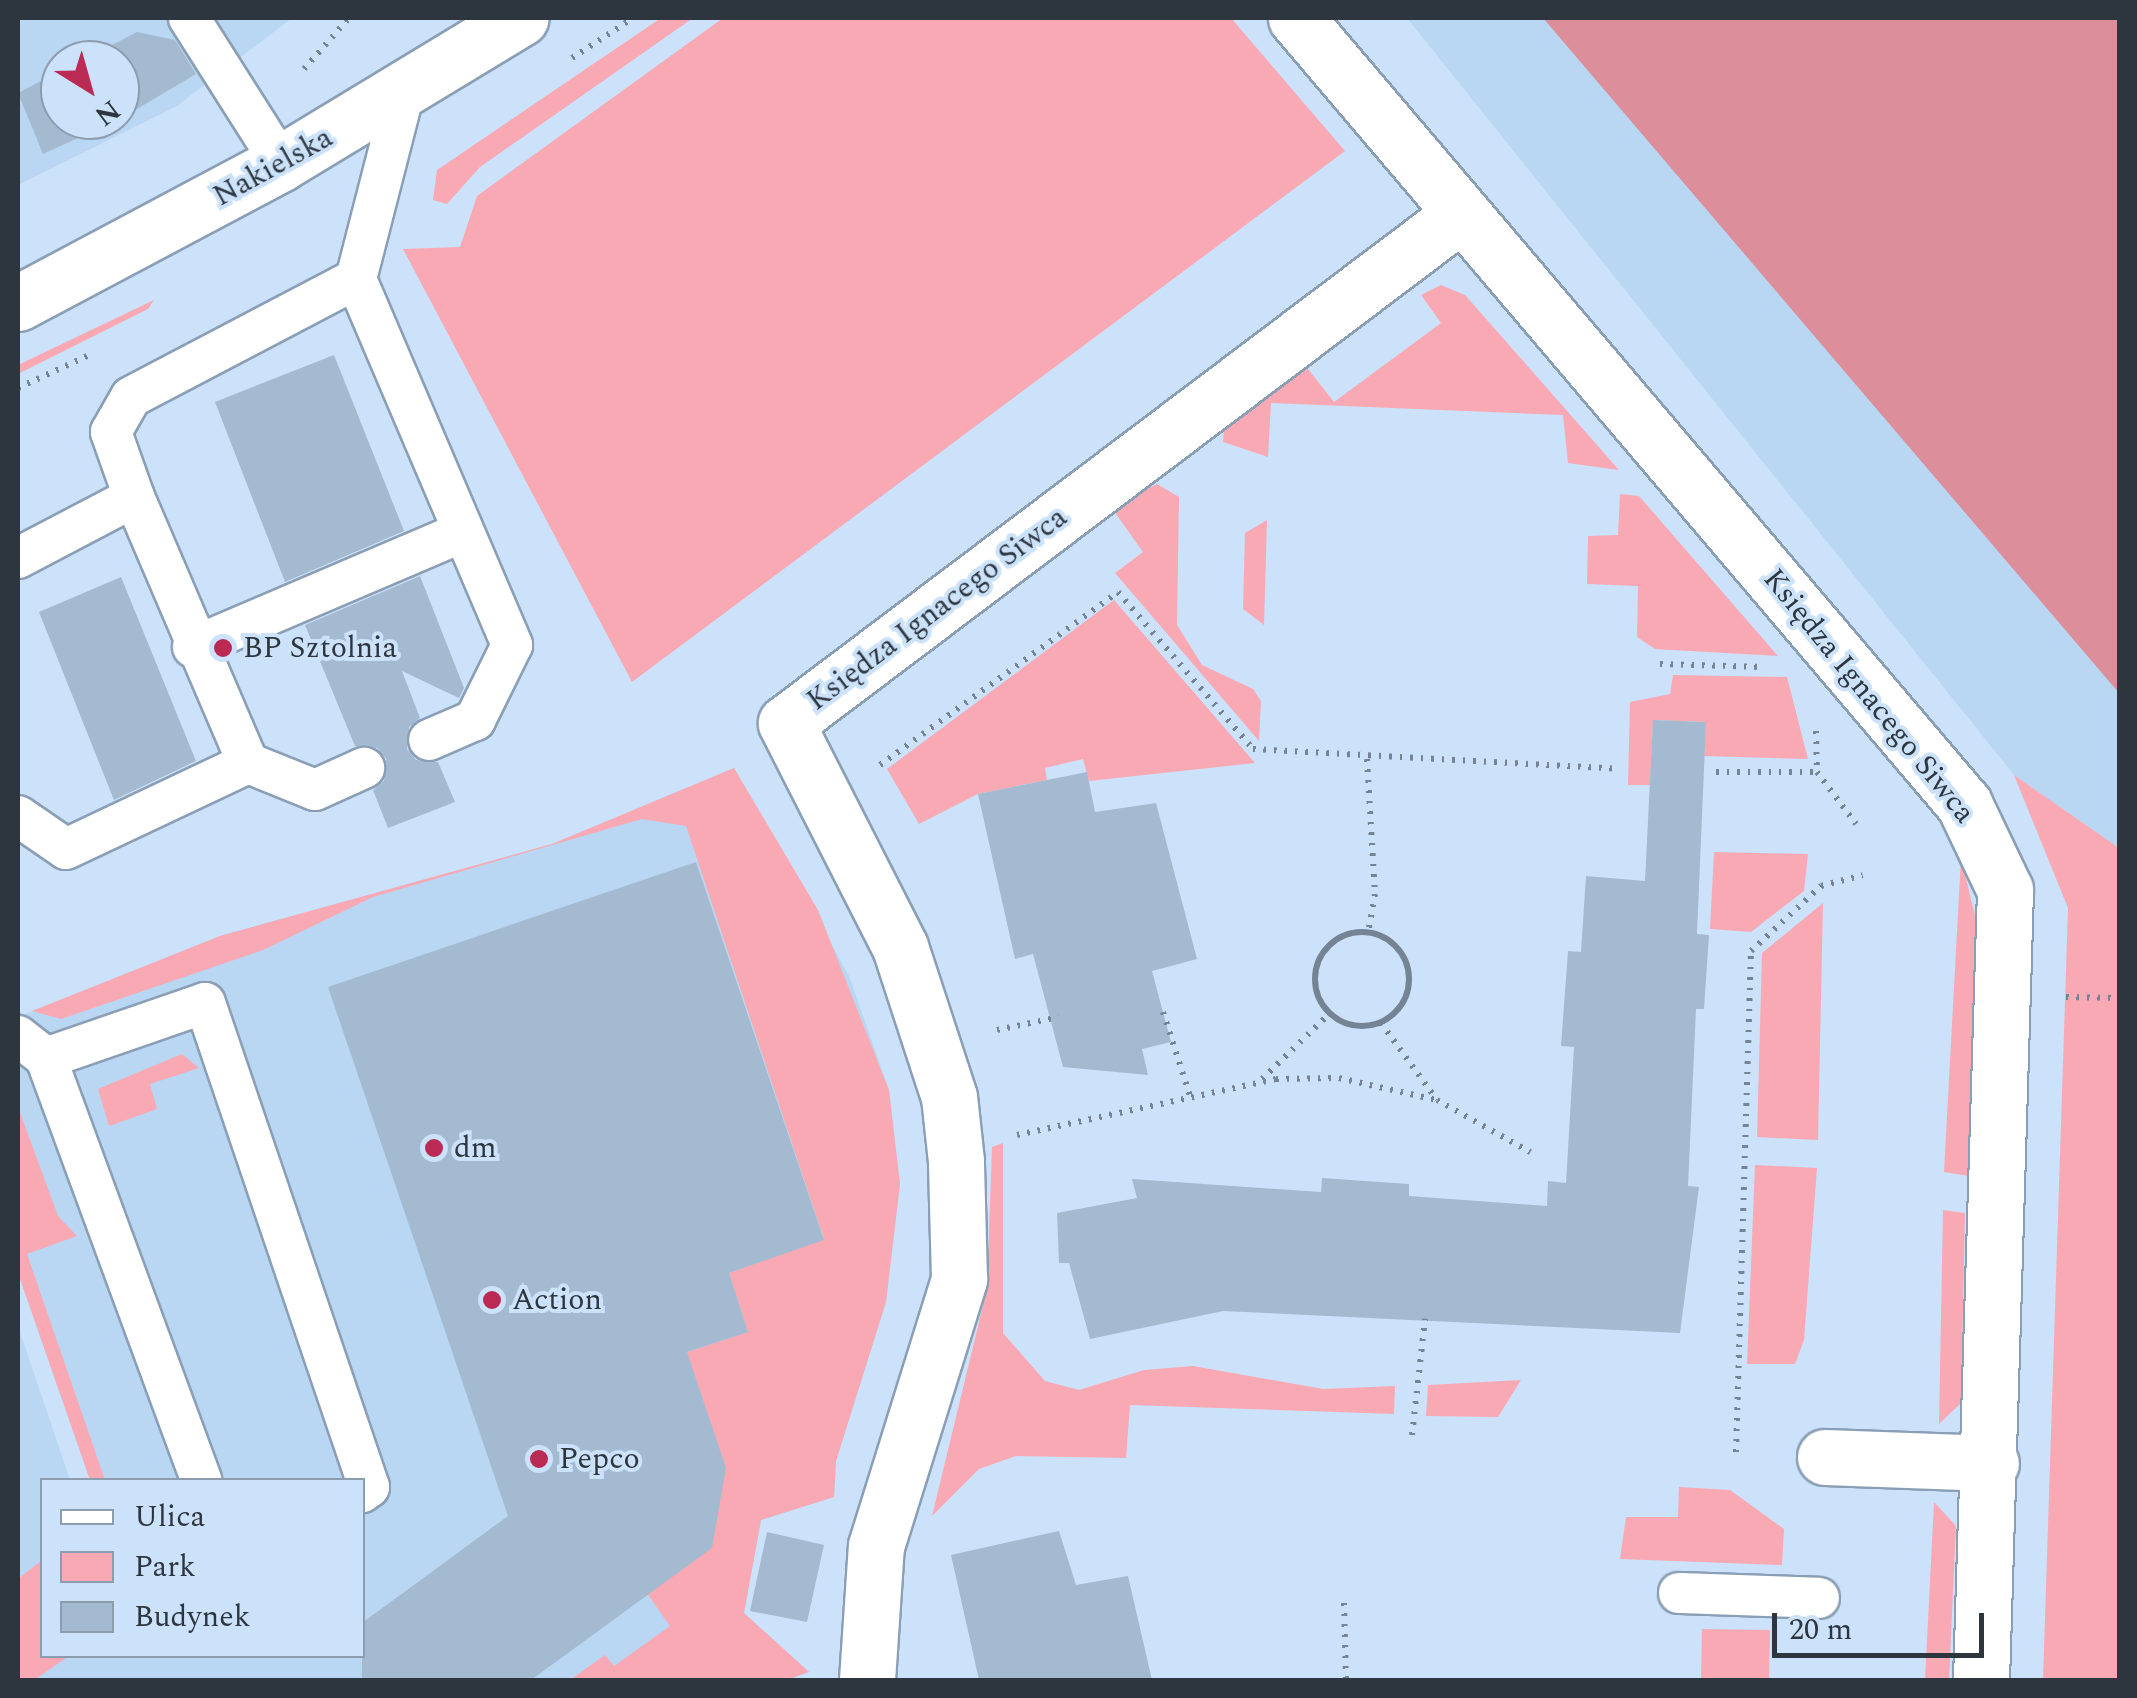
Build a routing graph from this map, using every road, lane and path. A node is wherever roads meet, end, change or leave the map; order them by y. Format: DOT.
graph roads {
  1 [pos="189,18"];
  2 [pos="349,18"];
  3 [pos="520,18"];
  4 [pos="1296,18"];
  5 [pos="324,48"];
  6 [pos="404,92"];
  7 [pos="281,163"];
  8 [pos="1461,214"];
  9 [pos="356,279"];
  10 [pos="18,303"];
  11 [pos="134,497"];
  12 [pos="464,532"];
  13 [pos="18,558"];
  14 [pos="193,647"];
  15 [pos="1660,664"];
  16 [pos="1771,668"];
  17 [pos="1815,721"];
  18 [pos="430,740"];
  19 [pos="1366,759"];
  20 [pos="248,763"];
  21 [pos="364,768"];
  22 [pos="875,769"];
  23 [pos="1618,769"];
  24 [pos="1716,772"];
  25 [pos="1817,772"];
  26 [pos="18,816"];
  27 [pos="1856,824"];
  28 [pos="1863,875"];
  29 [pos="1368,933"];
  30 [pos="2066,996"];
  31 [pos="2120,998"];
  32 [pos="1163,1012"];
  33 [pos="1329,1014"];
  34 [pos="1059,1017"];
  35 [pos="1381,1023"];
  36 [pos="997,1030"];
  37 [pos="32,1047"];
  38 [pos="1258,1082"];
  39 [pos="1190,1096"];
  40 [pos="1438,1100"];
  41 [pos="1016,1135"];
  42 [pos="1530,1152"];
  43 [pos="1425,1319"];
  44 [pos="1412,1435"];
  45 [pos="1736,1452"];
  46 [pos="1825,1457"];
  47 [pos="1991,1462"];
  48 [pos="200,1478"];
  49 [pos="365,1490"];
  50 [pos="1679,1593"];
  51 [pos="1819,1598"];
  52 [pos="1344,1603"];
  53 [pos="867,1680"];
  54 [pos="1346,1680"];
  55 [pos="1981,1680"];
  1 -- 7 [label="lane"];
  2 -- 5 [label="path"];
  3 -- 6 [label="street, Nakielska"];
  4 -- 8 [label="street, Księdza Ignacego Siwca"];
  6 -- 7 [label="street, Nakielska"];
  6 -- 9 [label="lane"];
  7 -- 10 [label="street, Nakielska"];
  8 -- 47 [label="street, Księdza Ignacego Siwca"];
  8 -- 53 [label="street, Księdza Ignacego Siwca"];
  9 -- 11 [label="lane"];
  9 -- 12 [label="lane"];
  11 -- 13 [label="lane"];
  11 -- 14 [label="lane"];
  12 -- 14 [label="lane"];
  12 -- 18 [label="lane"];
  14 -- 20 [label="lane"];
  15 -- 16 [label="path"];
  17 -- 25 [label="path"];
  19 -- 22 [label="path"];
  19 -- 23 [label="path"];
  19 -- 29 [label="path"];
  20 -- 21 [label="lane"];
  20 -- 26 [label="lane"];
  24 -- 25 [label="path"];
  25 -- 27 [label="path"];
  28 -- 45 [label="path"];
  29 -- 33 [label="path"];
  29 -- 35 [label="path"];
  30 -- 31 [label="path"];
  32 -- 39 [label="path"];
  33 -- 35 [label="path"];
  33 -- 38 [label="path"];
  34 -- 36 [label="path"];
  35 -- 40 [label="path"];
  37 -- 48 [label="lane"];
  37 -- 49 [label="lane"];
  38 -- 39 [label="path"];
  38 -- 40 [label="path"];
  39 -- 41 [label="path"];
  40 -- 42 [label="path"];
  43 -- 44 [label="path"];
  46 -- 47 [label="street"];
  47 -- 55 [label="street, Księdza Ignacego Siwca"];
  50 -- 51 [label="lane"];
  52 -- 54 [label="path"];
}
